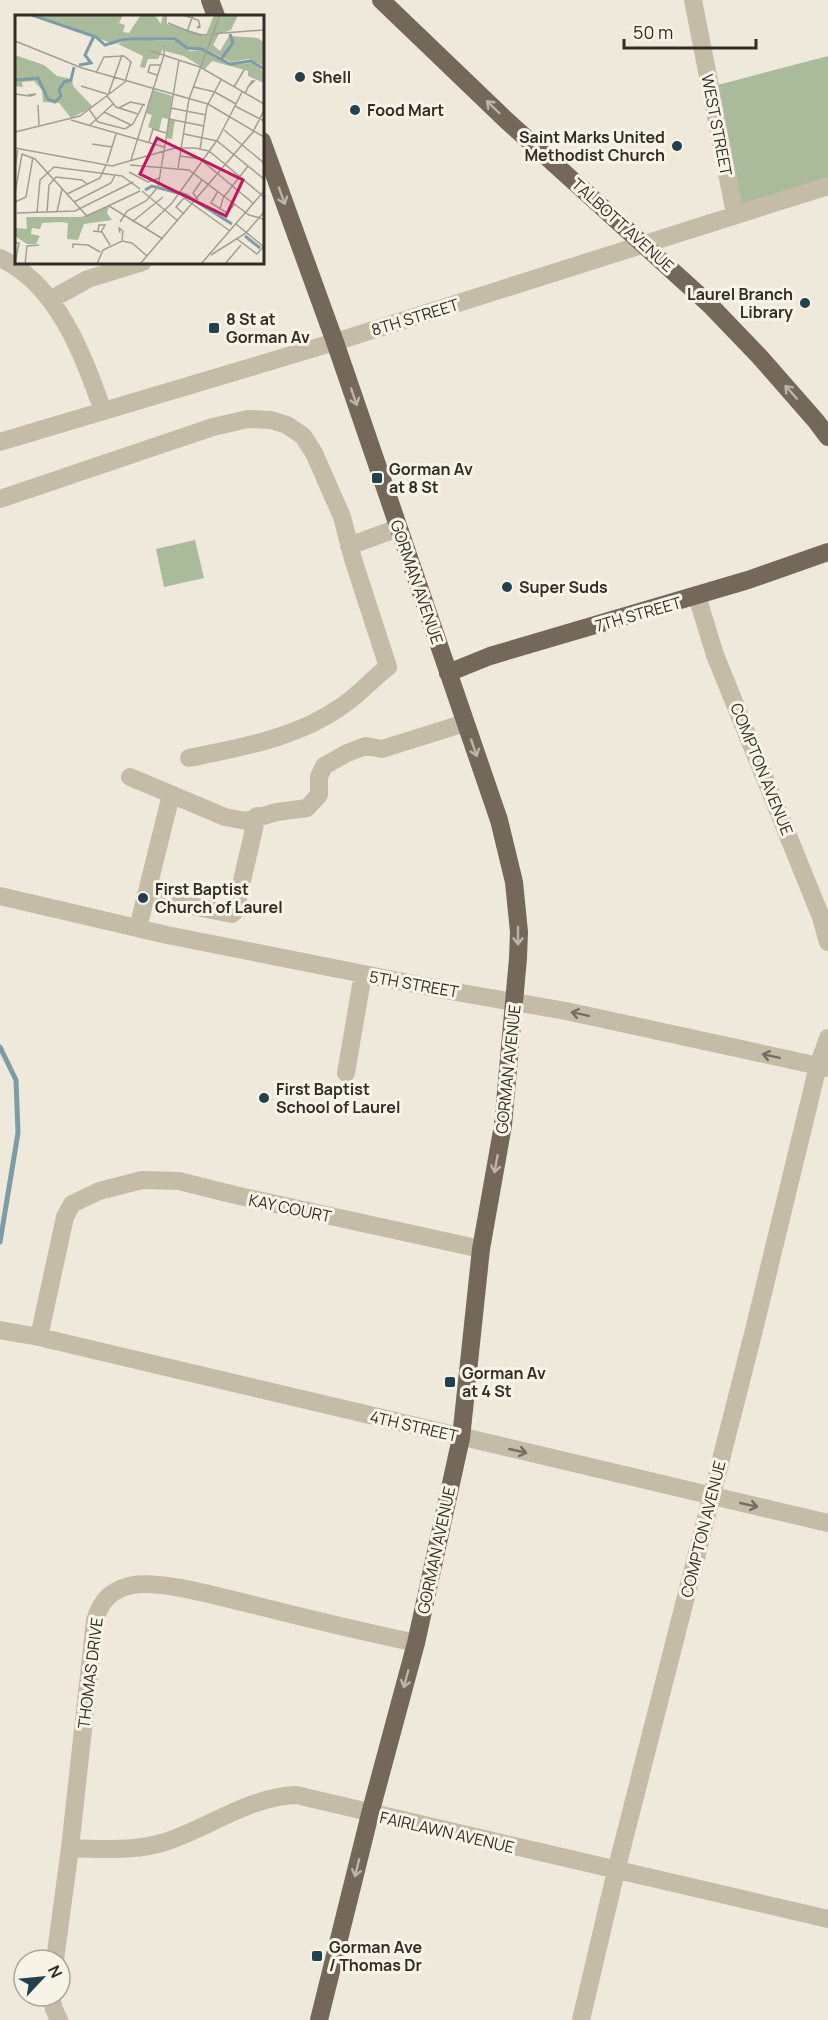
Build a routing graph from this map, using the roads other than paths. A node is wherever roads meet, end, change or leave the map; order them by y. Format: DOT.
graph roads {
  1 [pos="210,0"];
  2 [pos="381,0"];
  3 [pos="693,0"];
  4 [pos="216,15"];
  5 [pos="264,147"];
  6 [pos="828,186"];
  7 [pos="735,214"];
  8 [pos="645,245"];
  9 [pos="0,258"];
  10 [pos="137,264"];
  11 [pos="50,300"];
  12 [pos="335,342"];
  13 [pos="104,411"];
  14 [pos="828,437"];
  15 [pos="0,442"];
  16 [pos="0,499"];
  17 [pos="398,528"];
  18 [pos="349,546"];
  19 [pos="828,552"];
  20 [pos="697,596"];
  21 [pos="448,673"];
  22 [pos="465,723"];
  23 [pos="189,758"];
  24 [pos="130,777"];
  25 [pos="171,795"];
  26 [pos="257,816"];
  27 [pos="0,896"];
  28 [pos="146,897"];
  29 [pos="138,928"];
  30 [pos="828,942"];
  31 [pos="363,974"];
  32 [pos="515,1002"];
  33 [pos="828,1038"];
  34 [pos="823,1067"];
  35 [pos="346,1073"];
  36 [pos="481,1249"];
  37 [pos="1,1330"];
  38 [pos="39,1337"];
  39 [pos="461,1438"];
  40 [pos="712,1496"];
  41 [pos="828,1523"];
  42 [pos="416,1643"];
  43 [pos="370,1814"];
  44 [pos="70,1848"];
  45 [pos="616,1871"];
  46 [pos="828,1919"];
  47 [pos="58,1948"];
  48 [pos="319,2020"];
  49 [pos="581,2020"];
  1 -- 4 [label="main road"];
  8 -- 2 [label="main road, TALBOTT AVENUE, one-way"];
  3 -- 7 [label="street, WEST STREET"];
  5 -- 12 [label="main road, GORMAN AVENUE, one-way"];
  6 -- 7 [label="street, 8TH STREET"];
  7 -- 8 [label="street, 8TH STREET"];
  8 -- 12 [label="street, 8TH STREET"];
  14 -- 8 [label="main road, TALBOTT AVENUE, one-way"];
  9 -- 11 [label="street"];
  10 -- 11 [label="street"];
  11 -- 13 [label="street"];
  12 -- 13 [label="street, 8TH STREET"];
  12 -- 17 [label="main road, GORMAN AVENUE, one-way"];
  13 -- 15 [label="street, 8TH STREET"];
  16 -- 18 [label="street"];
  17 -- 18 [label="street"];
  17 -- 21 [label="main road, GORMAN AVENUE"];
  18 -- 23 [label="street"];
  19 -- 20 [label="main road, 7TH STREET"];
  20 -- 21 [label="main road, 7TH STREET"];
  20 -- 30 [label="street, COMPTON AVENUE"];
  21 -- 22 [label="main road, GORMAN AVENUE"];
  22 -- 26 [label="street"];
  22 -- 32 [label="main road, GORMAN AVENUE, one-way"];
  24 -- 25 [label="street"];
  25 -- 26 [label="street"];
  25 -- 28 [label="street"];
  26 -- 28 [label="street"];
  27 -- 29 [label="street, 5TH STREET"];
  28 -- 29 [label="street"];
  29 -- 31 [label="street, 5TH STREET"];
  31 -- 32 [label="street, 5TH STREET"];
  31 -- 35 [label="street"];
  34 -- 32 [label="street, 5TH STREET, one-way"];
  32 -- 36 [label="main road, GORMAN AVENUE, one-way"];
  33 -- 34 [label="street, COMPTON AVENUE"];
  34 -- 40 [label="street, COMPTON AVENUE"];
  36 -- 38 [label="street, KAY COURT"];
  36 -- 39 [label="main road, GORMAN AVENUE"];
  37 -- 38 [label="street, 4TH STREET"];
  38 -- 39 [label="street, 4TH STREET"];
  39 -- 40 [label="street, 4TH STREET, one-way"];
  39 -- 42 [label="main road, GORMAN AVENUE"];
  40 -- 41 [label="street, 4TH STREET, one-way"];
  40 -- 45 [label="street, COMPTON AVENUE"];
  42 -- 43 [label="main road, GORMAN AVENUE, one-way"];
  42 -- 44 [label="street, THOMAS DRIVE"];
  43 -- 44 [label="street, FAIRLAWN AVENUE"];
  43 -- 45 [label="street, FAIRLAWN AVENUE"];
  43 -- 48 [label="main road, GORMAN AVENUE, one-way"];
  44 -- 47 [label="street, THOMAS DRIVE"];
  45 -- 46 [label="street, FAIRLAWN AVENUE"];
  45 -- 49 [label="street, COMPTON AVENUE"];
}
